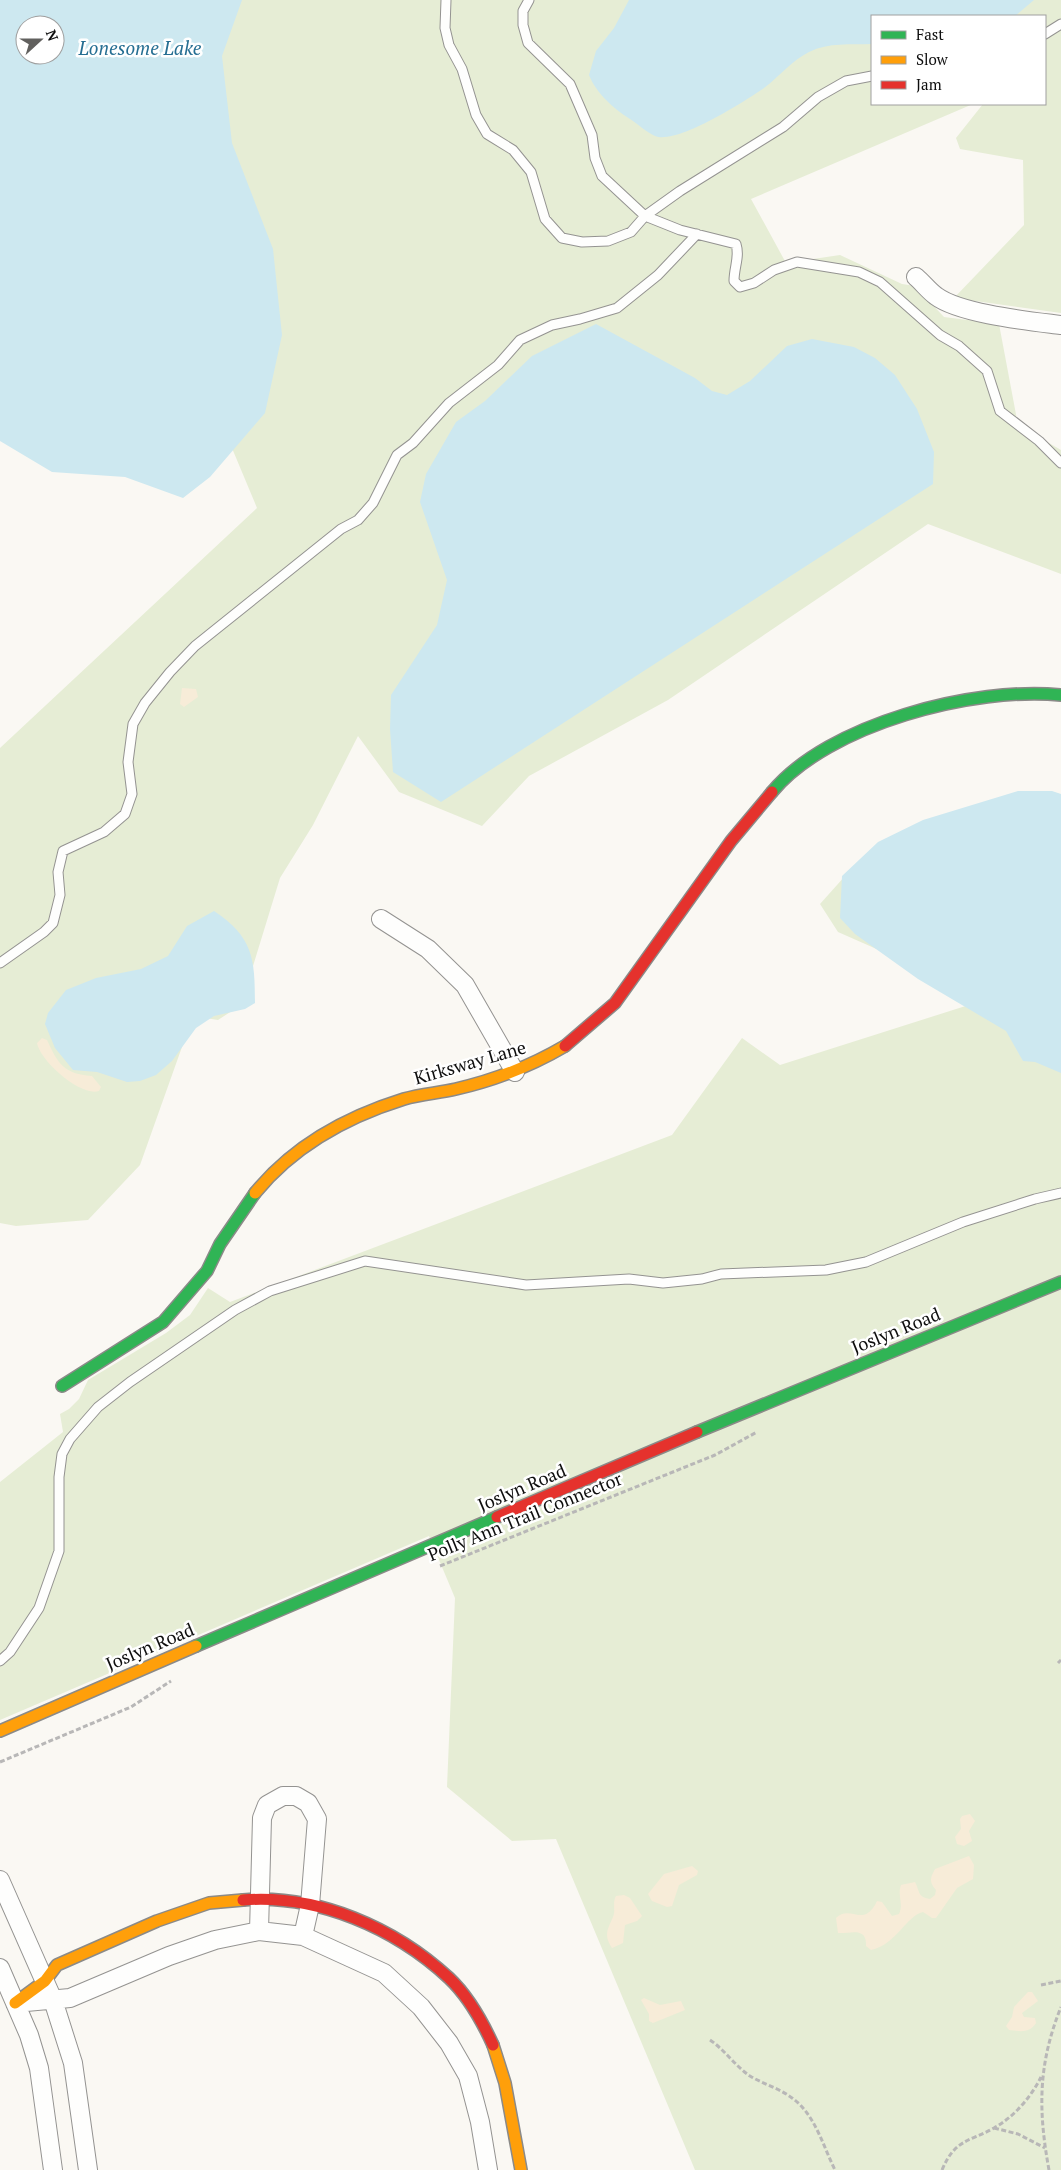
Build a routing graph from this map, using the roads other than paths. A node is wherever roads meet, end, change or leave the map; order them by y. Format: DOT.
graph roads {
  1 [pos="446,0"];
  2 [pos="529,0"];
  3 [pos="1061,24"];
  4 [pos="1046,33"];
  5 [pos="871,76"];
  6 [pos="644,216"];
  7 [pos="697,234"];
  8 [pos="916,277"];
  9 [pos="1061,325"];
  10 [pos="1061,463"];
  11 [pos="1061,695"];
  12 [pos="380,919"];
  13 [pos="0,963"];
  14 [pos="515,1072"];
  15 [pos="1061,1193"];
  16 [pos="1061,1282"];
  17 [pos="62,1386"];
  18 [pos="0,1661"];
  19 [pos="0,1730"];
  20 [pos="0,1880"];
  21 [pos="259,1898"];
  22 [pos="310,1905"];
  23 [pos="259,1931"];
  24 [pos="303,1936"];
  25 [pos="0,1968"];
  26 [pos="45,1981"];
  27 [pos="53,2000"];
  28 [pos="15,2003"];
  29 [pos="53,2170"];
  30 [pos="88,2170"];
  31 [pos="488,2170"];
  32 [pos="521,2170"];
  1 -- 6 [label="lane"];
  2 -- 6 [label="lane"];
  3 -- 4 [label="lane"];
  5 -- 6 [label="lane"];
  6 -- 7 [label="lane"];
  7 -- 10 [label="lane"];
  7 -- 13 [label="lane"];
  8 -- 9 [label="street"];
  11 -- 14 [label="street, Kirksway Lane"];
  12 -- 14 [label="street"];
  14 -- 17 [label="street, Kirksway Lane"];
  15 -- 18 [label="lane"];
  16 -- 19 [label="street, Joslyn Road"];
  20 -- 26 [label="street"];
  21 -- 22 [label="street"];
  21 -- 22 [label="street"];
  21 -- 23 [label="street"];
  21 -- 26 [label="street"];
  22 -- 24 [label="street"];
  22 -- 32 [label="street"];
  23 -- 24 [label="street"];
  23 -- 27 [label="street"];
  24 -- 31 [label="street"];
  25 -- 28 [label="street"];
  26 -- 27 [label="street"];
  26 -- 28 [label="street"];
  27 -- 28 [label="street"];
  27 -- 30 [label="street"];
  28 -- 29 [label="street"];
}
